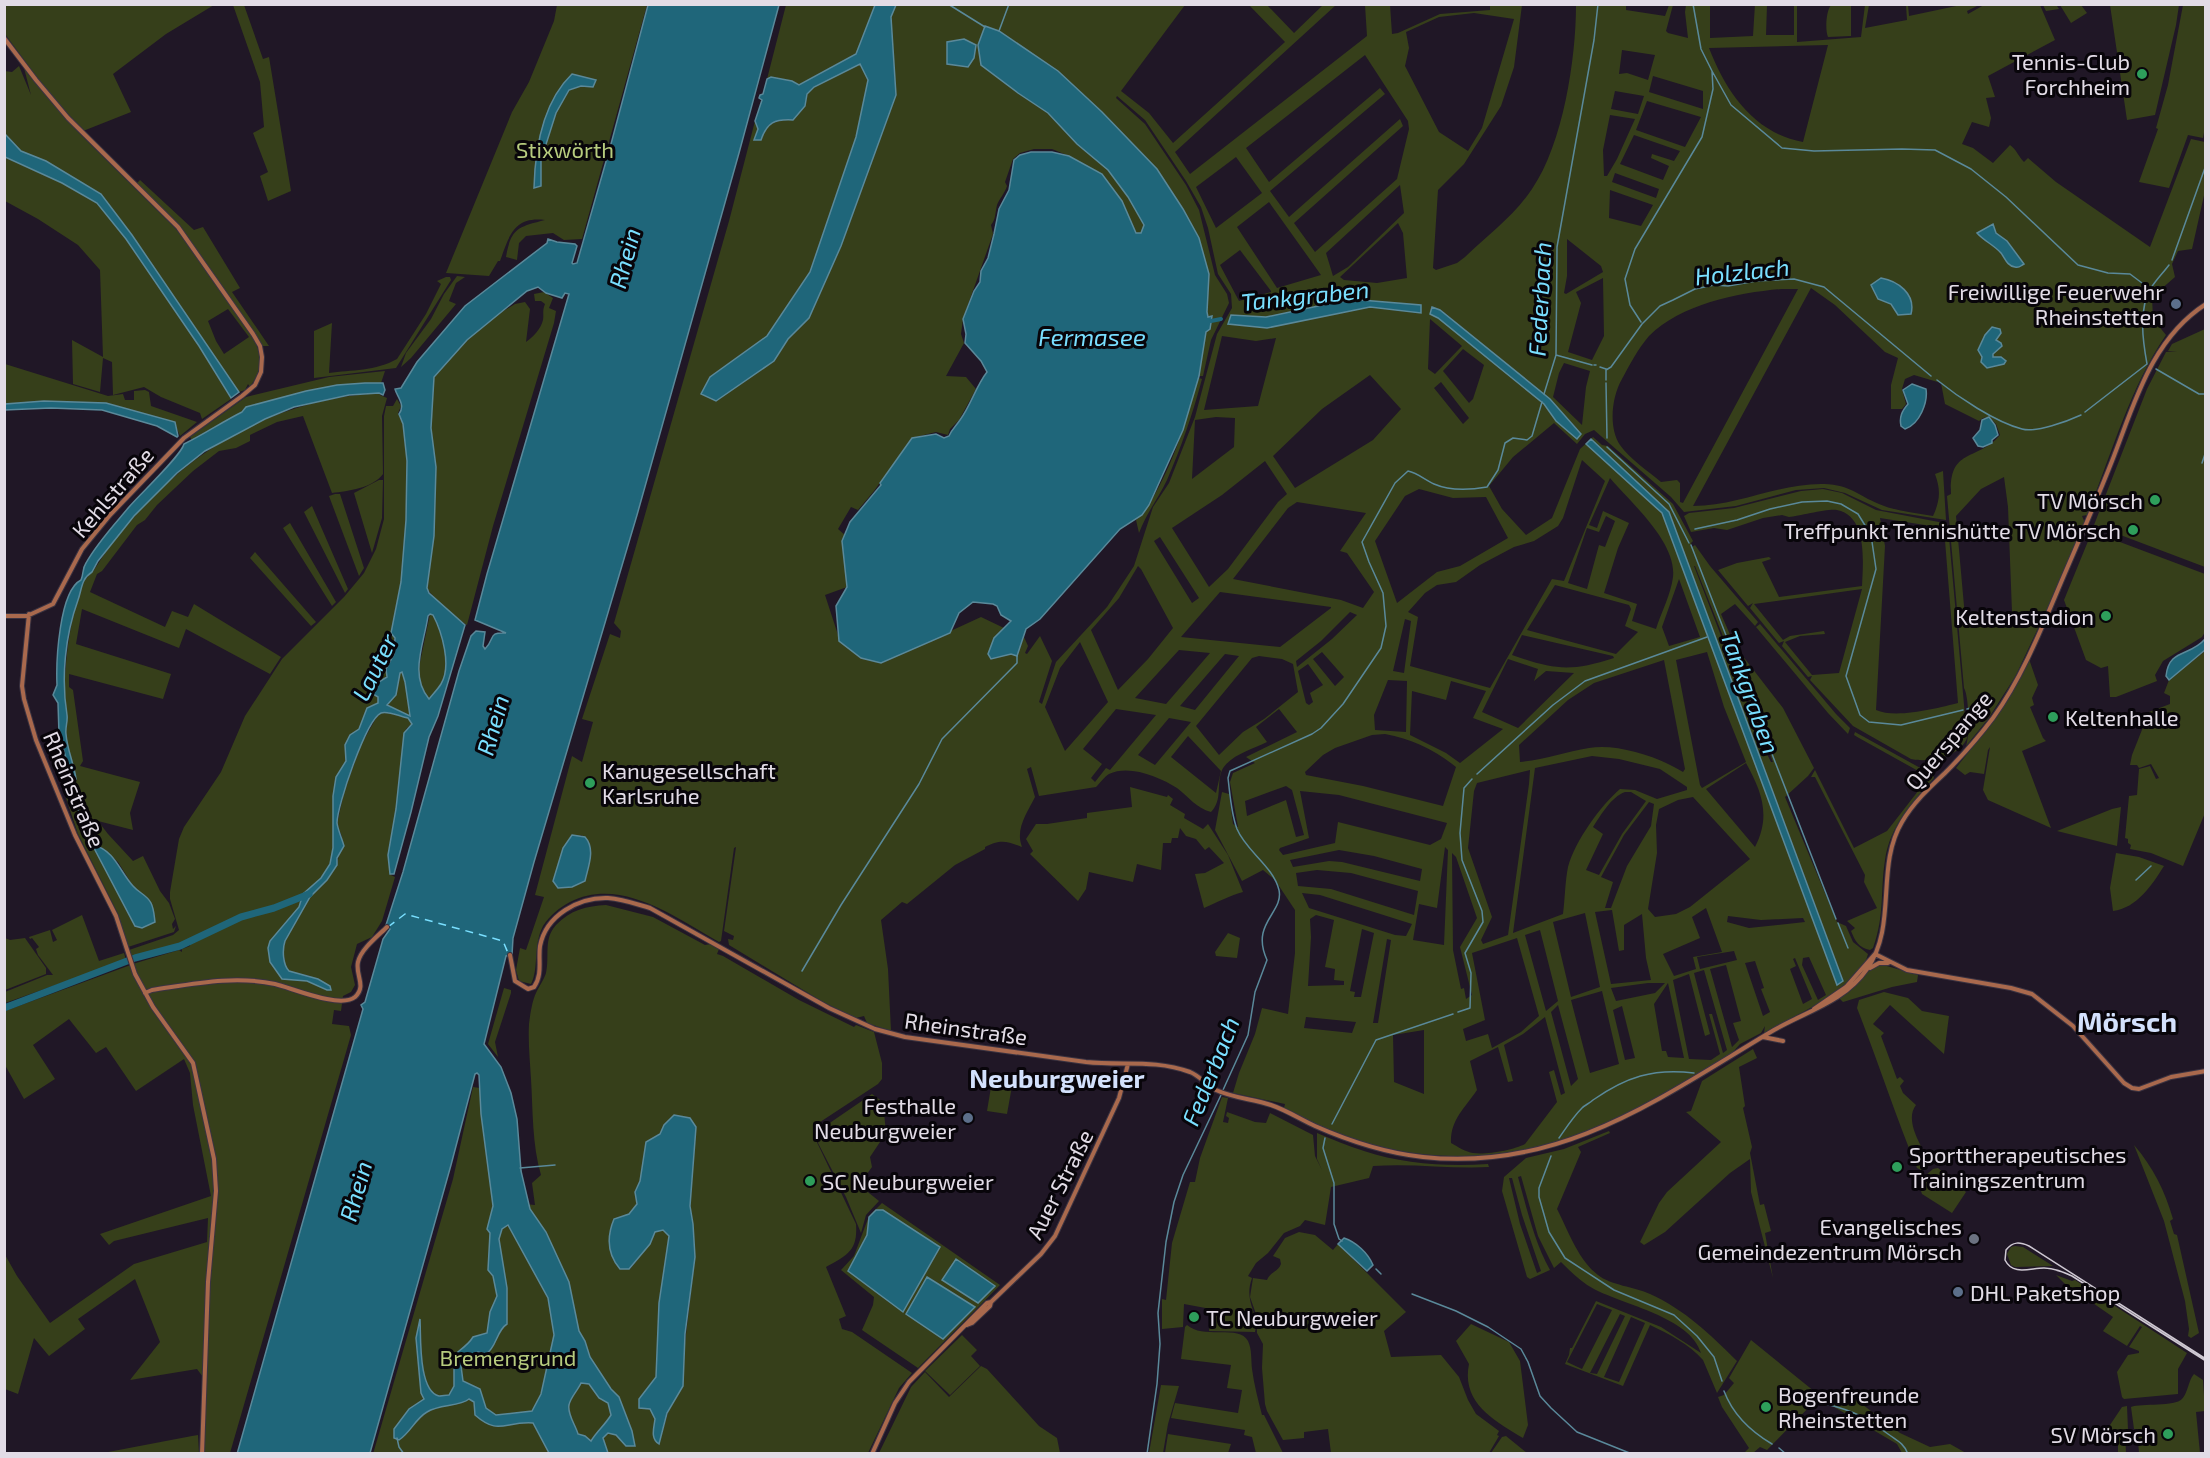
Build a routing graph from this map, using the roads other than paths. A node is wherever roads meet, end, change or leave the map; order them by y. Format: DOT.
graph roads {
  1 [pos="4,38"];
  2 [pos="2205,304"];
  3 [pos="29,615"];
  4 [pos="4,616"];
  5 [pos="387,927"];
  6 [pos="1875,954"];
  7 [pos="510,955"];
  8 [pos="1890,963"];
  9 [pos="1865,972"];
  10 [pos="145,993"];
  11 [pos="1811,1011"];
  12 [pos="1763,1037"];
  13 [pos="1783,1041"];
  14 [pos="1128,1064"];
  15 [pos="2205,1071"];
  16 [pos="202,1454"];
  17 [pos="872,1454"];
  1 -- 3 [label="main road, Kehlstraße"];
  2 -- 6 [label="main road, Querspange"];
  3 -- 4 [label="main road"];
  3 -- 10 [label="main road, Rheinstraße"];
  5 -- 10 [label="main road"];
  6 -- 8 [label="main road"];
  6 -- 9 [label="main road"];
  6 -- 11 [label="main road"];
  7 -- 14 [label="main road, Rheinstraße"];
  8 -- 9 [label="main road"];
  8 -- 15 [label="main road"];
  9 -- 11 [label="main road"];
  10 -- 16 [label="main road, Rheinstraße"];
  11 -- 12 [label="main road, Rheinstraße"];
  12 -- 13 [label="main road"];
  12 -- 14 [label="main road, Rheinstraße"];
  14 -- 17 [label="main road, Auer Straße"];
}
